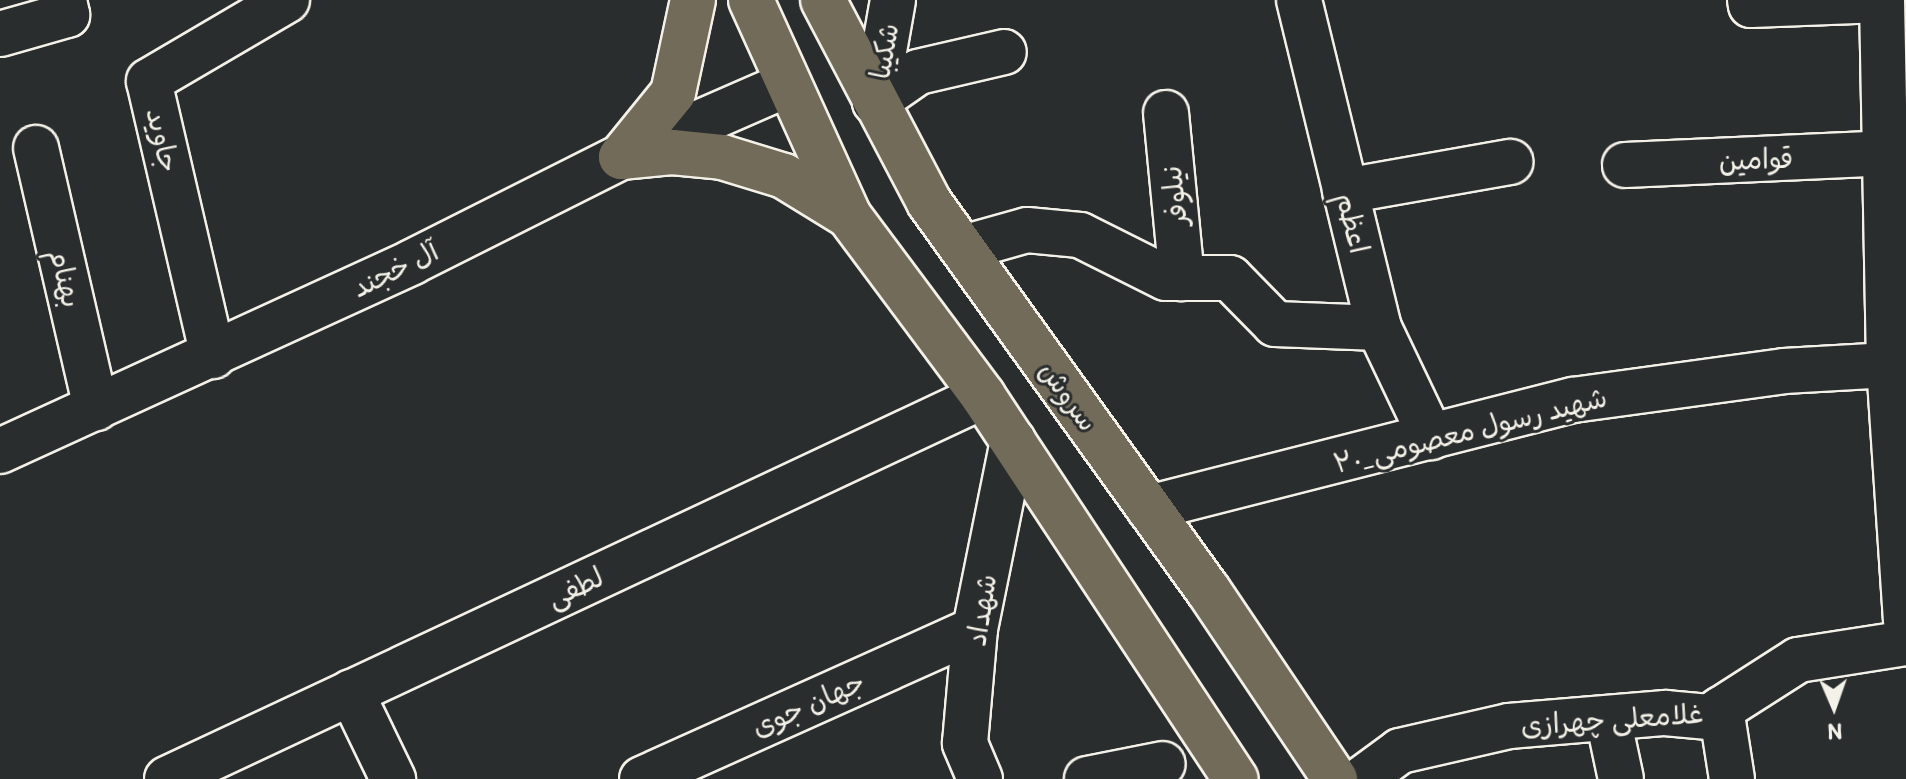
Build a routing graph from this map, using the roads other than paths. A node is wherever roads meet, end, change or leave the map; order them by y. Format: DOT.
graph roads {
  1 [pos="64,0"];
  2 [pos="287,0"];
  3 [pos="693,0"];
  4 [pos="751,0"];
  5 [pos="767,0"];
  6 [pos="893,0"];
  7 [pos="1299,0"];
  8 [pos="1750,0"];
  9 [pos="1882,0"];
  10 [pos="820,5"];
  11 [pos="0,34"];
  12 [pos="770,43"];
  13 [pos="847,52"];
  14 [pos="1004,52"];
  15 [pos="788,84"];
  16 [pos="875,102"];
  17 [pos="1166,113"];
  18 [pos="36,148"];
  19 [pos="1886,153"];
  20 [pos="621,157"];
  21 [pos="1510,162"];
  22 [pos="1625,165"];
  23 [pos="1345,191"];
  24 [pos="849,216"];
  25 [pos="963,248"];
  26 [pos="1182,278"];
  27 [pos="1379,328"];
  28 [pos="213,356"];
  29 [pos="1889,365"];
  30 [pos="983,396"];
  31 [pos="96,408"];
  32 [pos="1431,437"];
  33 [pos="1013,441"];
  34 [pos="0,451"];
  35 [pos="1149,508"];
  36 [pos="1208,590"];
  37 [pos="1906,620"];
  38 [pos="975,629"];
  39 [pos="1906,643"];
  40 [pos="351,692"];
  41 [pos="1721,709"];
  42 [pos="1608,718"];
  43 [pos="1163,764"];
  44 [pos="167,779"];
  45 [pos="393,779"];
  46 [pos="642,779"];
  47 [pos="980,779"];
  48 [pos="1087,779"];
  49 [pos="1238,779"];
  50 [pos="1335,779"];
  51 [pos="1353,779"];
  52 [pos="1362,779"];
  53 [pos="1621,779"];
  54 [pos="1732,779"];
  1 -- 11 [label="street"];
  2 -- 28 [label="street, جاوید"];
  3 -- 20 [label="main road"];
  4 -- 12 [label="main road"];
  5 -- 12 [label="street"];
  6 -- 16 [label="street, شکیبا"];
  7 -- 23 [label="street, اعظم"];
  8 -- 9 [label="street"];
  9 -- 19 [label="street"];
  10 -- 13 [label="main road, سروش"];
  12 -- 15 [label="main road"];
  13 -- 15 [label="main road"];
  13 -- 16 [label="main road, سروش"];
  14 -- 16 [label="street"];
  15 -- 20 [label="street, آل خجند"];
  15 -- 24 [label="main road"];
  16 -- 25 [label="main road, سروش"];
  17 -- 26 [label="street, نیلوفر"];
  18 -- 31 [label="street, بهنام"];
  19 -- 22 [label="street, قوامین"];
  19 -- 29 [label="street"];
  20 -- 24 [label="main road"];
  20 -- 28 [label="street, آل خجند"];
  21 -- 23 [label="street"];
  23 -- 27 [label="street, اعظم"];
  24 -- 30 [label="main road"];
  25 -- 26 [label="street"];
  25 -- 35 [label="main road, سروش"];
  26 -- 27 [label="street"];
  27 -- 32 [label="street, اعظم"];
  28 -- 31 [label="street, آل خجند"];
  29 -- 32 [label="street, ۲۰_شهید رسول معصومی"];
  29 -- 37 [label="street"];
  30 -- 33 [label="main road"];
  30 -- 40 [label="street, لطفی"];
  31 -- 34 [label="street, آل خجند"];
  32 -- 35 [label="street, ۲۰_شهید رسول معصومی"];
  33 -- 38 [label="street, شهداد"];
  33 -- 49 [label="main road"];
  35 -- 36 [label="main road, سروش"];
  36 -- 50 [label="main road, سروش"];
  36 -- 51 [label="main road"];
  38 -- 46 [label="street, جهان جوی"];
  38 -- 47 [label="street, شهداد"];
  39 -- 41 [label="street, غلامعلی چهرازی"];
  40 -- 44 [label="street, لطفی"];
  40 -- 45 [label="street"];
  41 -- 42 [label="street, غلامعلی چهرازی"];
  41 -- 54 [label="street"];
  42 -- 52 [label="street, غلامعلی چهرازی"];
  42 -- 53 [label="street"];
  43 -- 48 [label="street"];
}
